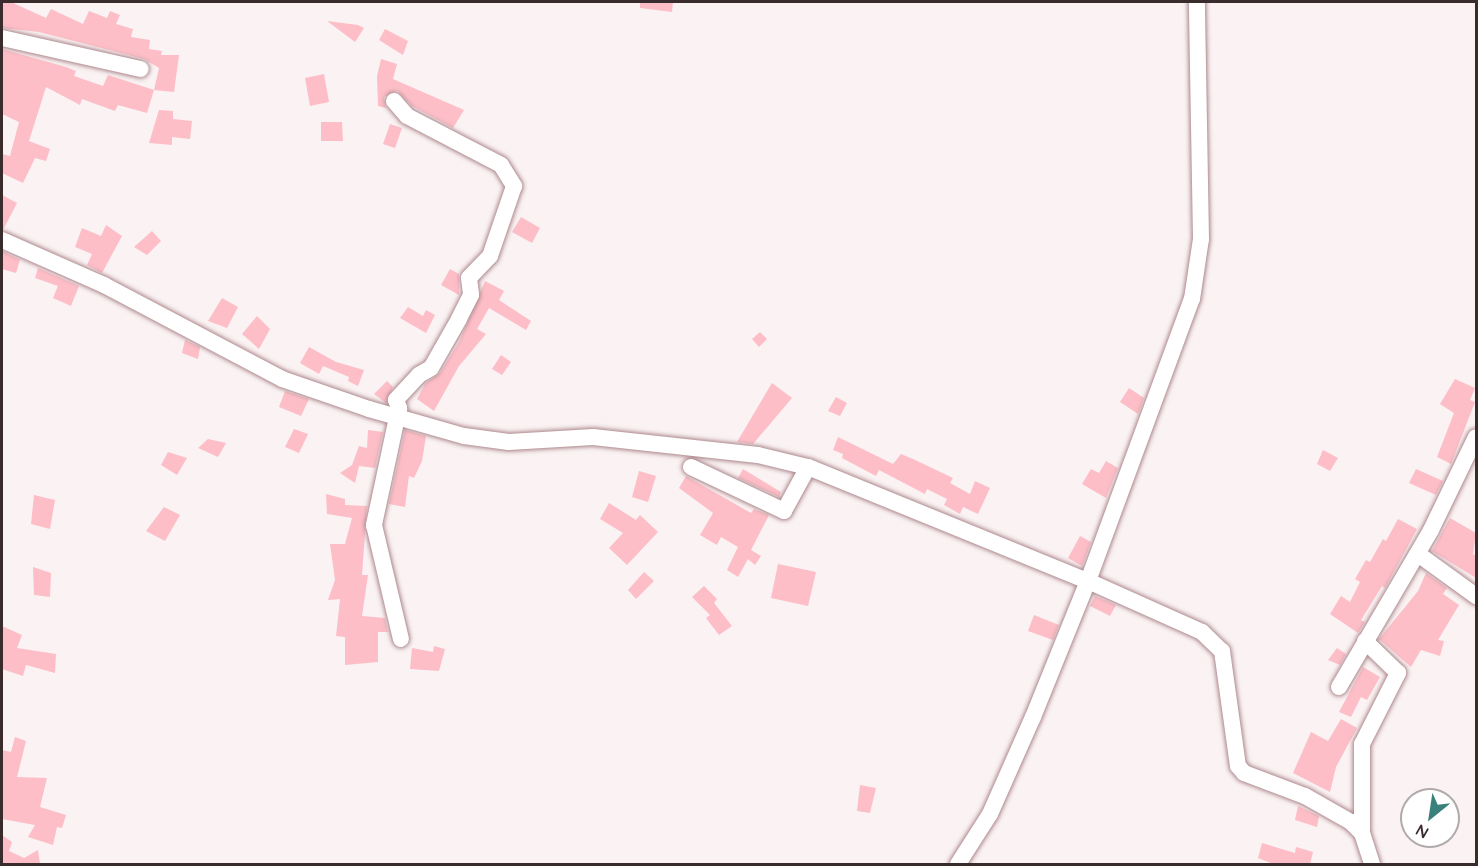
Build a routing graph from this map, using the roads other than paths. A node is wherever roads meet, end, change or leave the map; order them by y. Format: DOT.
graph roads {
  1 [pos="1197,2"];
  2 [pos="2,38"];
  3 [pos="141,69"];
  4 [pos="394,100"];
  5 [pos="2,240"];
  6 [pos="396,415"];
  7 [pos="1476,436"];
  8 [pos="691,467"];
  9 [pos="808,467"];
  10 [pos="1418,554"];
  11 [pos="1088,581"];
  12 [pos="1476,596"];
  13 [pos="401,639"];
  14 [pos="1365,641"];
  15 [pos="1339,687"];
  16 [pos="1362,833"];
  17 [pos="958,864"];
  18 [pos="1372,864"];
  1 -- 11 [label="street"];
  2 -- 3 [label="street"];
  4 -- 6 [label="street"];
  5 -- 6 [label="street"];
  6 -- 9 [label="street"];
  6 -- 13 [label="street"];
  7 -- 10 [label="street"];
  8 -- 9 [label="street"];
  9 -- 11 [label="street"];
  10 -- 12 [label="street"];
  10 -- 14 [label="street"];
  11 -- 16 [label="street"];
  11 -- 17 [label="street"];
  14 -- 15 [label="street"];
  14 -- 16 [label="street"];
  16 -- 18 [label="street"];
}
